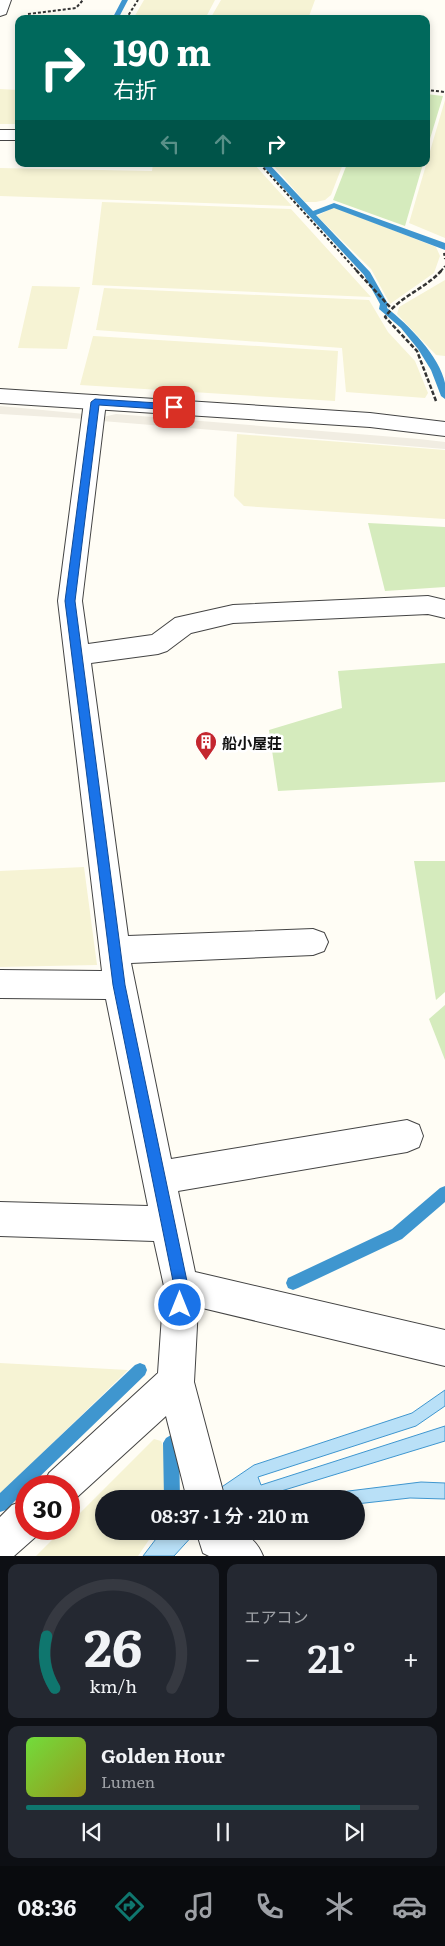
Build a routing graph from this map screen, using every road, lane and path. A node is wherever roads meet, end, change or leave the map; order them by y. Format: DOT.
graph roads {
  1 [pos="3,0"];
  2 [pos="82,0"];
  3 [pos="138,0"];
  4 [pos="0,11"];
  5 [pos="28,14"];
  6 [pos="129,15"];
  7 [pos="430,90"];
  8 [pos="445,92"];
  9 [pos="0,135"];
  10 [pos="15,136"];
  11 [pos="263,167"];
  12 [pos="444,253"];
  13 [pos="445,259"];
  14 [pos="445,266"];
  15 [pos="390,308"];
  16 [pos="0,396"];
  17 [pos="95,402"];
  18 [pos="443,428"];
  19 [pos="445,609"];
  20 [pos="77,655"];
  21 [pos="313,942"];
  22 [pos="115,950"];
  23 [pos="0,984"];
  24 [pos="119,985"];
  25 [pos="407,1136"];
  26 [pos="158,1178"];
  27 [pos="0,1219"];
  28 [pos="168,1224"];
  29 [pos="181,1286"];
  30 [pos="445,1348"];
  31 [pos="176,1382"];
  32 [pos="74,1475"];
  33 [pos="204,1490"];
  34 [pos="15,1529"];
  35 [pos="219,1540"];
  36 [pos="0,1543"];
  37 [pos="244,1556"];
  1 -- 4 [label="street"];
  2 -- 5 [label="path"];
  3 -- 6 [label="path"];
  7 -- 8 [label="path"];
  9 -- 10 [label="street"];
  11 -- 15 [label="path"];
  12 -- 13 [label="path"];
  14 -- 15 [label="path"];
  15 -- 18 [label="path"];
  16 -- 17 [label="street"];
  17 -- 18 [label="street"];
  17 -- 20 [label="street"];
  19 -- 20 [label="street"];
  20 -- 22 [label="street"];
  21 -- 22 [label="street"];
  22 -- 24 [label="street"];
  23 -- 24 [label="street"];
  24 -- 26 [label="street"];
  25 -- 26 [label="street"];
  26 -- 28 [label="street"];
  27 -- 28 [label="street"];
  28 -- 29 [label="street"];
  29 -- 30 [label="street"];
  29 -- 31 [label="street"];
  31 -- 32 [label="street"];
  31 -- 33 [label="street"];
  34 -- 36 [label="street"];
  35 -- 37 [label="street"];
}
